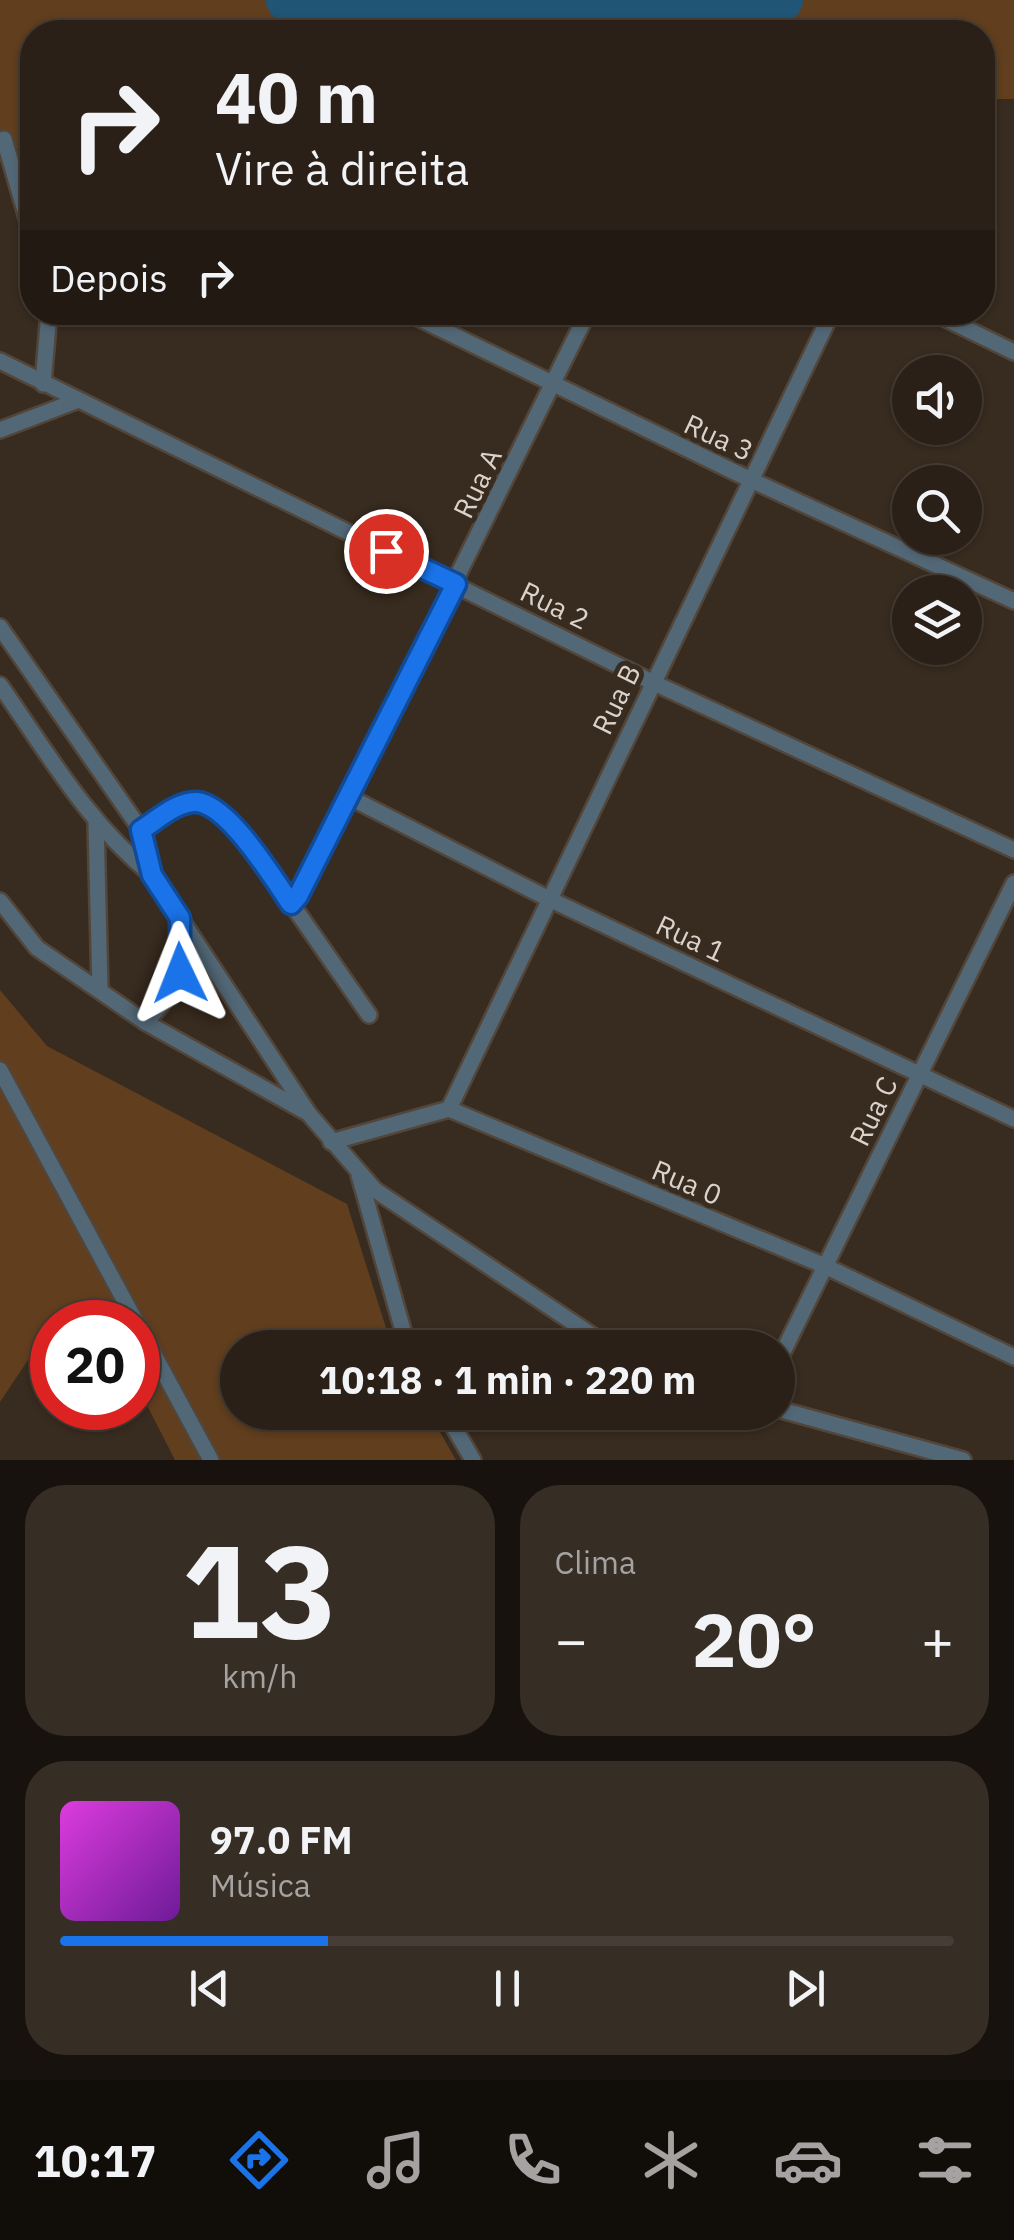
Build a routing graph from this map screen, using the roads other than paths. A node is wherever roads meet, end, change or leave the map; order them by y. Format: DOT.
graph roads {
  1 [pos="4,139"];
  2 [pos="20,194"];
  3 [pos="48,325"];
  4 [pos="432,325"];
  5 [pos="582,325"];
  6 [pos="826,325"];
  7 [pos="959,325"];
  8 [pos="1014,352"];
  9 [pos="0,361"];
  10 [pos="43,384"];
  11 [pos="552,386"];
  12 [pos="76,401"];
  13 [pos="0,430"];
  14 [pos="751,480"];
  15 [pos="456,584"];
  16 [pos="1014,601"];
  17 [pos="0,628"];
  18 [pos="652,682"];
  19 [pos="0,685"];
  20 [pos="349,797"];
  21 [pos="96,823"];
  22 [pos="141,830"];
  23 [pos="1014,850"];
  24 [pos="152,875"];
  25 [pos="1014,883"];
  26 [pos="547,898"];
  27 [pos="0,900"];
  28 [pos="291,904"];
  29 [pos="180,918"];
  30 [pos="100,990"];
  31 [pos="369,1015"];
  32 [pos="145,1022"];
  33 [pos="0,1070"];
  34 [pos="920,1074"];
  35 [pos="448,1109"];
  36 [pos="309,1114"];
  37 [pos="1014,1119"];
  38 [pos="332,1142"];
  39 [pos="358,1171"];
  40 [pos="825,1266"];
  41 [pos="124,1300"];
  42 [pos="403,1330"];
  43 [pos="583,1330"];
  44 [pos="794,1330"];
  45 [pos="1014,1357"];
  46 [pos="160,1366"];
  47 [pos="795,1414"];
  48 [pos="456,1430"];
  49 [pos="211,1460"];
  50 [pos="473,1460"];
  51 [pos="963,1460"];
  1 -- 2 [label="lane"];
  3 -- 10 [label="lane"];
  4 -- 11 [label="lane, Rua 3"];
  5 -- 11 [label="lane, Rua A"];
  6 -- 14 [label="lane, Rua B"];
  7 -- 8 [label="lane"];
  9 -- 10 [label="lane, Rua 2"];
  10 -- 12 [label="lane, Rua 2"];
  11 -- 14 [label="lane, Rua 3"];
  11 -- 15 [label="lane, Rua A"];
  12 -- 13 [label="lane"];
  12 -- 15 [label="lane, Rua 2"];
  14 -- 16 [label="lane, Rua 3"];
  14 -- 18 [label="lane, Rua B"];
  15 -- 18 [label="lane, Rua 2"];
  15 -- 20 [label="lane, Rua A"];
  17 -- 22 [label="lane"];
  18 -- 23 [label="lane, Rua 2"];
  18 -- 26 [label="lane, Rua B"];
  19 -- 21 [label="lane"];
  20 -- 26 [label="lane, Rua 1"];
  20 -- 28 [label="lane, Rua A"];
  21 -- 24 [label="lane"];
  21 -- 30 [label="lane"];
  22 -- 24 [label="lane"];
  22 -- 28 [label="lane"];
  24 -- 29 [label="lane"];
  25 -- 34 [label="lane, Rua C"];
  26 -- 34 [label="lane, Rua 1"];
  26 -- 35 [label="lane, Rua B"];
  27 -- 30 [label="lane"];
  28 -- 31 [label="lane"];
  29 -- 32 [label="lane"];
  29 -- 36 [label="lane"];
  30 -- 32 [label="lane"];
  32 -- 36 [label="lane"];
  33 -- 41 [label="lane"];
  34 -- 37 [label="lane, Rua 1"];
  34 -- 40 [label="lane, Rua C"];
  35 -- 38 [label="lane"];
  35 -- 40 [label="lane, Rua 0"];
  36 -- 38 [label="lane"];
  38 -- 39 [label="lane"];
  39 -- 42 [label="lane"];
  39 -- 43 [label="lane"];
  40 -- 44 [label="lane, Rua C"];
  40 -- 45 [label="lane, Rua 0"];
  46 -- 49 [label="lane"];
  47 -- 51 [label="lane"];
  48 -- 50 [label="lane"];
}
